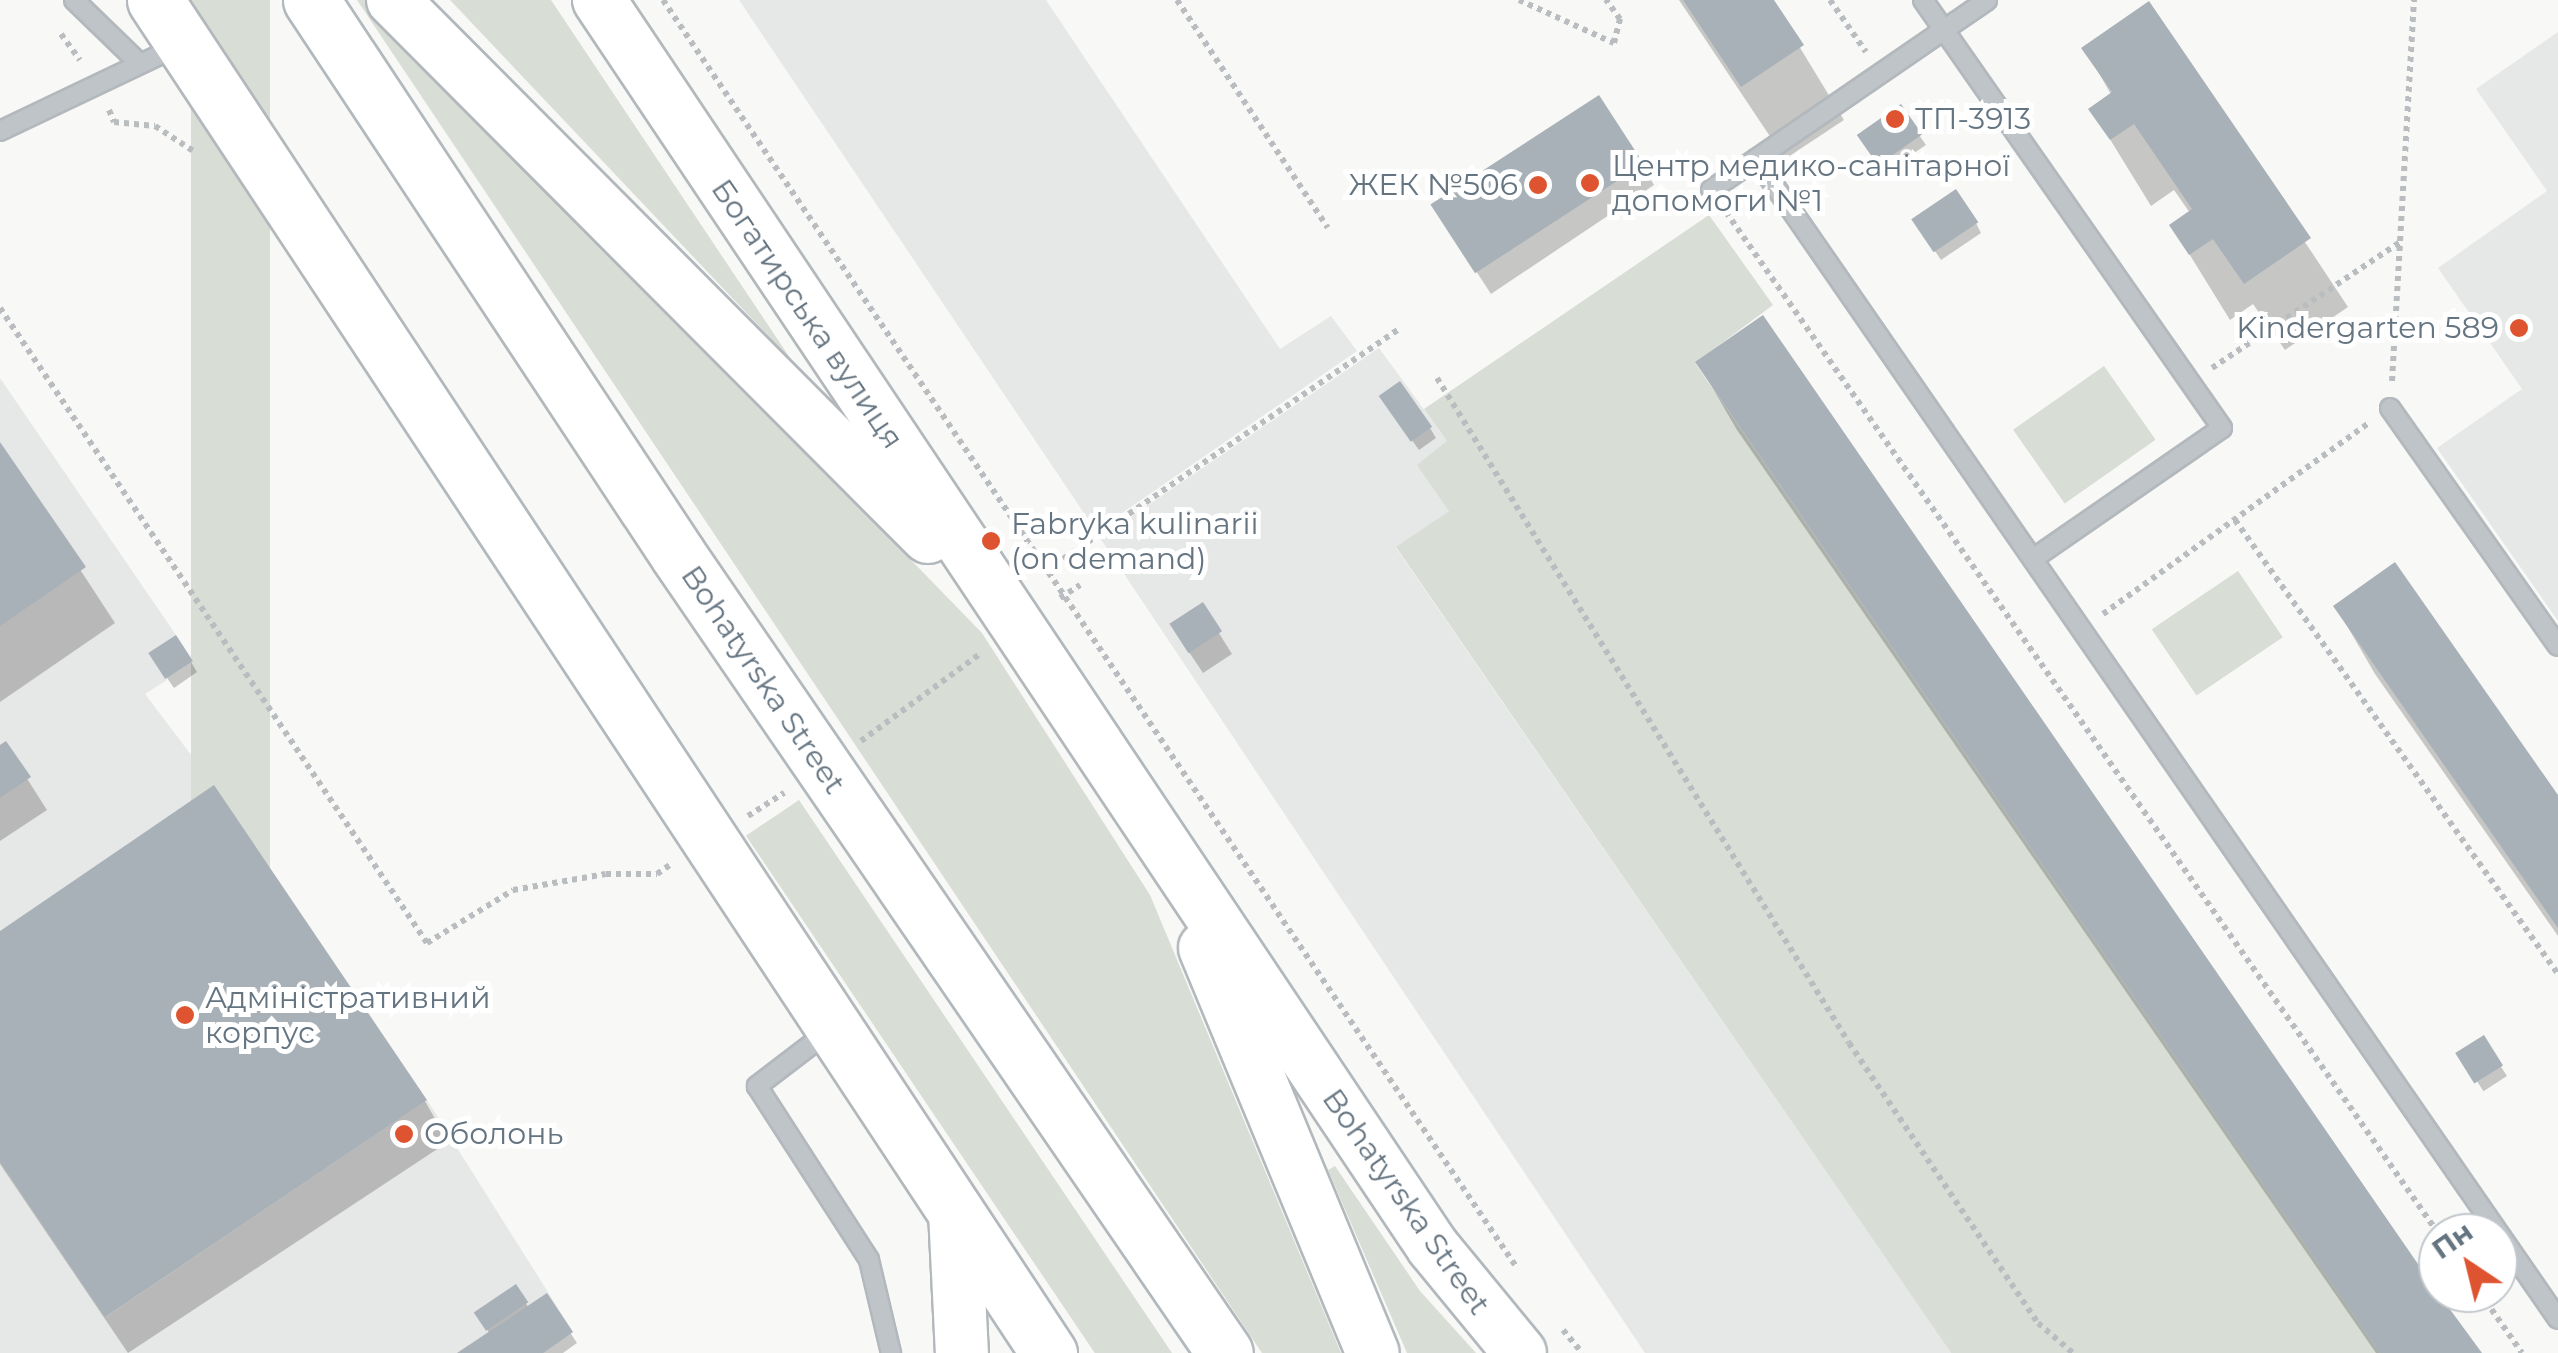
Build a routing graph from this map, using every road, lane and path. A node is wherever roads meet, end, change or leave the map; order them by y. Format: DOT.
graph roads {
  1 [pos="74,0"];
  2 [pos="312,0"];
  3 [pos="394,0"];
  4 [pos="599,0"];
  5 [pos="663,0"];
  6 [pos="1177,0"];
  7 [pos="1518,0"];
  8 [pos="1606,0"];
  9 [pos="1830,0"];
  10 [pos="1923,0"];
  11 [pos="1987,0"];
  12 [pos="2414,0"];
  13 [pos="1944,30"];
  14 [pos="160,36"];
  15 [pos="1881,73"];
  16 [pos="0,131"];
  17 [pos="1756,159"];
  18 [pos="1711,190"];
  19 [pos="1328,228"];
  20 [pos="2400,242"];
  21 [pos="0,308"];
  22 [pos="1400,328"];
  23 [pos="1436,378"];
  24 [pos="2190,382"];
  25 [pos="2390,408"];
  26 [pos="2235,520"];
  27 [pos="1063,559"];
  28 [pos="2033,559"];
  29 [pos="1017,627"];
  30 [pos="2082,630"];
  31 [pos="2558,646"];
  32 [pos="823,768"];
  33 [pos="708,842"];
  34 [pos="1163,847"];
  35 [pos="2558,974"];
  36 [pos="833,1028"];
  37 [pos="956,1212"];
  38 [pos="2424,1213"];
  39 [pos="1522,1275"];
  40 [pos="2494,1313"];
  41 [pos="2558,1319"];
  42 [pos="1536,1335"];
  43 [pos="890,1353"];
  44 [pos="962,1353"];
  45 [pos="1049,1353"];
  46 [pos="1225,1353"];
  47 [pos="1373,1353"];
  48 [pos="1582,1353"];
  49 [pos="2073,1353"];
  50 [pos="2522,1353"];
  1 -- 14 [label="lane"];
  2 -- 32 [label="main road, Bohatyrska Street"];
  3 -- 29 [label="main road"];
  4 -- 29 [label="main road, Богатирська вулиця"];
  5 -- 39 [label="path"];
  6 -- 19 [label="path"];
  7 -- 8 [label="path"];
  9 -- 15 [label="path"];
  10 -- 13 [label="lane"];
  11 -- 13 [label="lane"];
  12 -- 20 [label="path"];
  13 -- 15 [label="lane"];
  13 -- 24 [label="lane"];
  14 -- 16 [label="lane"];
  14 -- 33 [label="main road"];
  15 -- 17 [label="lane"];
  17 -- 18 [label="lane"];
  17 -- 28 [label="lane"];
  18 -- 38 [label="path"];
  20 -- 24 [label="path"];
  20 -- 25 [label="path"];
  21 -- 33 [label="path"];
  22 -- 27 [label="path"];
  23 -- 49 [label="path"];
  24 -- 28 [label="lane"];
  25 -- 26 [label="path"];
  25 -- 31 [label="lane"];
  26 -- 30 [label="path"];
  26 -- 35 [label="path"];
  28 -- 30 [label="lane"];
  29 -- 32 [label="path"];
  29 -- 34 [label="main road, Bohatyrska Street"];
  30 -- 41 [label="lane"];
  32 -- 33 [label="path"];
  32 -- 46 [label="main road, Bohatyrska Street"];
  33 -- 36 [label="main road"];
  34 -- 42 [label="main road, Bohatyrska Street"];
  34 -- 47 [label="main road, Bohatyrska Street"];
  36 -- 37 [label="main road"];
  36 -- 43 [label="lane"];
  37 -- 44 [label="main road"];
  37 -- 45 [label="main road"];
  40 -- 50 [label="path"];
  42 -- 48 [label="path"];
}
